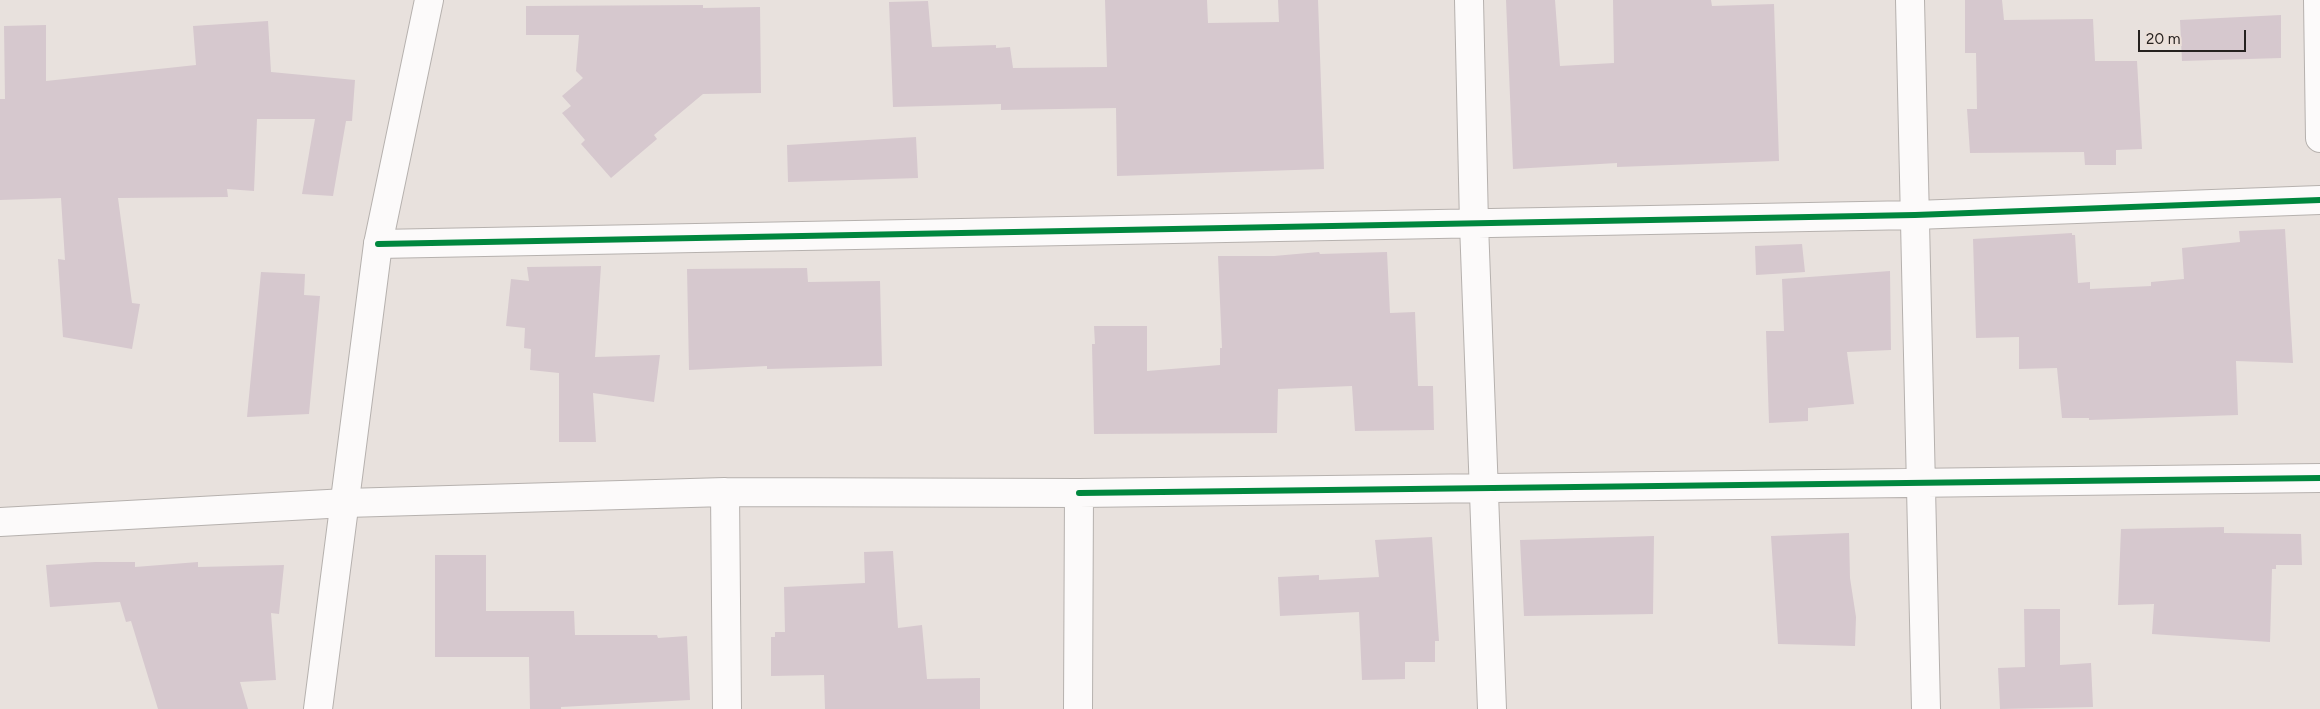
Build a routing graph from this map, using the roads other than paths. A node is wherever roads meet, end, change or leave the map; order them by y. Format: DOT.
graph roads {
  1 [pos="429,0"];
  2 [pos="1469,0"];
  3 [pos="1910,0"];
  4 [pos="2318,0"];
  5 [pos="2320,138"];
  6 [pos="2320,200"];
  7 [pos="1915,215"];
  8 [pos="1474,224"];
  9 [pos="378,244"];
  10 [pos="2320,478"];
  11 [pos="1922,482"];
  12 [pos="1485,486"];
  13 [pos="725,492"];
  14 [pos="1079,493"];
  15 [pos="346,503"];
  16 [pos="0,522"];
  17 [pos="318,709"];
  18 [pos="727,709"];
  19 [pos="1078,709"];
  20 [pos="1492,709"];
  21 [pos="1926,709"];
  1 -- 9 [label="street"];
  2 -- 8 [label="street"];
  3 -- 7 [label="street"];
  4 -- 5 [label="street"];
  6 -- 7 [label="street"];
  7 -- 8 [label="street"];
  7 -- 11 [label="street"];
  8 -- 9 [label="street"];
  8 -- 12 [label="street"];
  9 -- 15 [label="street"];
  10 -- 11 [label="street"];
  11 -- 12 [label="street"];
  11 -- 21 [label="street"];
  12 -- 14 [label="street"];
  12 -- 20 [label="street"];
  13 -- 14 [label="street"];
  13 -- 15 [label="street"];
  13 -- 18 [label="street"];
  14 -- 19 [label="street"];
  15 -- 16 [label="street"];
  15 -- 17 [label="street"];
}
